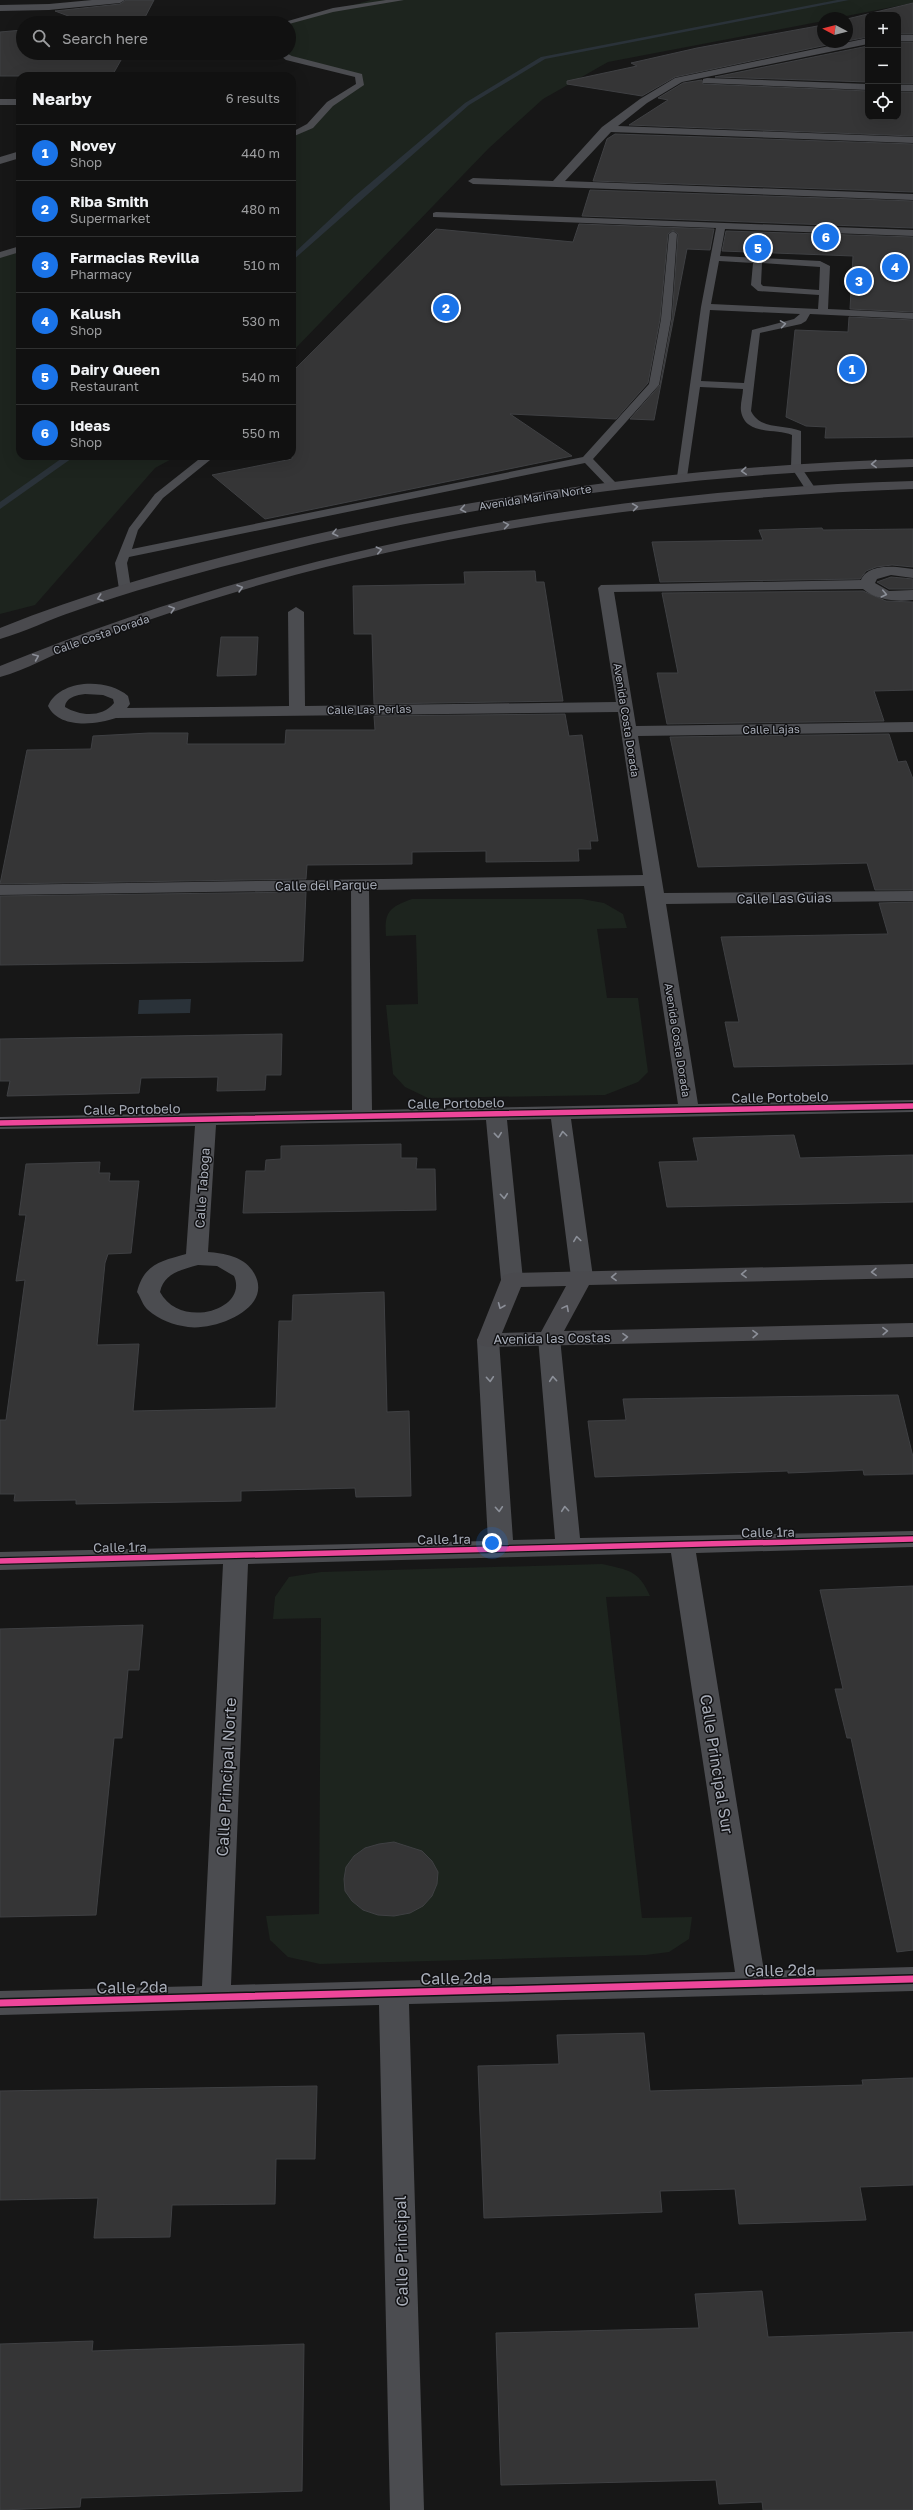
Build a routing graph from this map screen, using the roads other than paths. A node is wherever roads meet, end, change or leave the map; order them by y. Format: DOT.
graph roads {
  1 [pos="120,0"];
  2 [pos="400,0"];
  3 [pos="0,8"];
  4 [pos="296,20"];
  5 [pos="901,38"];
  6 [pos="913,38"];
  7 [pos="865,42"];
  8 [pos="296,60"];
  9 [pos="679,80"];
  10 [pos="865,86"];
  11 [pos="901,88"];
  12 [pos="913,88"];
  13 [pos="0,102"];
  14 [pos="16,102"];
  15 [pos="606,129"];
  16 [pos="296,133"];
  17 [pos="913,140"];
  18 [pos="16,155"];
  19 [pos="0,161"];
  20 [pos="473,181"];
  21 [pos="556,184"];
  22 [pos="913,198"];
  23 [pos="436,215"];
  24 [pos="721,226"];
  25 [pos="913,233"];
  26 [pos="673,234"];
  27 [pos="16,250"];
  28 [pos="0,255"];
  29 [pos="715,258"];
  30 [pos="758,260"];
  31 [pos="825,293"];
  32 [pos="706,307"];
  33 [pos="806,312"];
  34 [pos="823,312"];
  35 [pos="913,316"];
  36 [pos="695,384"];
  37 [pos="749,386"];
  38 [pos="587,458"];
  39 [pos="205,460"];
  40 [pos="913,463"];
  41 [pos="796,467"];
  42 [pos="682,477"];
  43 [pos="612,485"];
  44 [pos="913,485"];
  45 [pos="812,491"];
  46 [pos="126,554"];
  47 [pos="913,574"];
  48 [pos="163,576"];
  49 [pos="867,584"];
  50 [pos="124,589"];
  51 [pos="913,595"];
  52 [pos="203,599"];
  53 [pos="296,612"];
  54 [pos="0,634"];
  55 [pos="0,672"];
  56 [pos="624,707"];
  57 [pos="297,710"];
  58 [pos="113,713"];
  59 [pos="913,727"];
  60 [pos="629,731"];
  61 [pos="652,880"];
  62 [pos="360,885"];
  63 [pos="0,890"];
  64 [pos="913,896"];
  65 [pos="655,899"];
  66 [pos="913,1106"];
  67 [pos="689,1110"];
  68 [pos="560,1112"];
  69 [pos="496,1114"];
  70 [pos="362,1116"];
  71 [pos="206,1119"];
  72 [pos="0,1123"];
  73 [pos="197,1258"];
  74 [pos="913,1271"];
  75 [pos="582,1277"];
  76 [pos="512,1280"];
  77 [pos="913,1330"];
  78 [pos="549,1338"];
  79 [pos="488,1340"];
  80 [pos="913,1539"];
  81 [pos="682,1545"];
  82 [pos="568,1548"];
  83 [pos="501,1549"];
  84 [pos="236,1555"];
  85 [pos="0,1561"];
  86 [pos="913,1979"];
  87 [pos="751,1983"];
  88 [pos="394,1993"];
  89 [pos="216,1998"];
  90 [pos="0,2003"];
  91 [pos="407,2510"];
  1 -- 3 [label="street"];
  2 -- 4 [label="lane"];
  5 -- 6 [label="street"];
  7 -- 9 [label="street"];
  8 -- 16 [label="lane"];
  9 -- 10 [label="street"];
  9 -- 15 [label="street"];
  11 -- 12 [label="street"];
  13 -- 14 [label="street"];
  15 -- 17 [label="street"];
  15 -- 21 [label="street"];
  18 -- 19 [label="street"];
  20 -- 21 [label="street"];
  21 -- 22 [label="street"];
  23 -- 24 [label="lane"];
  24 -- 25 [label="lane"];
  24 -- 29 [label="lane"];
  26 -- 38 [label="lane"];
  27 -- 28 [label="lane"];
  29 -- 30 [label="lane"];
  29 -- 32 [label="lane"];
  30 -- 31 [label="lane"];
  30 -- 31 [label="lane"];
  31 -- 34 [label="lane"];
  32 -- 33 [label="lane"];
  32 -- 36 [label="lane"];
  33 -- 34 [label="lane"];
  37 -- 33 [label="lane, one-way"];
  34 -- 35 [label="lane"];
  36 -- 37 [label="lane"];
  36 -- 42 [label="lane"];
  37 -- 41 [label="lane"];
  38 -- 43 [label="lane"];
  38 -- 46 [label="lane"];
  39 -- 46 [label="lane"];
  40 -- 41 [label="main road, Avenida Marina Norte, one-way"];
  41 -- 42 [label="main road, Avenida Marina Norte, one-way"];
  41 -- 45 [label="lane"];
  42 -- 43 [label="main road, Avenida Marina Norte"];
  43 -- 48 [label="main road, Avenida Marina Norte, one-way"];
  44 -- 45 [label="main road, Avenida Marina Norte"];
  52 -- 45 [label="main road, Avenida Marina Norte, one-way"];
  46 -- 50 [label="lane"];
  47 -- 49 [label="street"];
  48 -- 50 [label="main road"];
  48 -- 52 [label="main road"];
  49 -- 51 [label="street, one-way"];
  49 -- 56 [label="street, Avenida Costa Dorada"];
  50 -- 54 [label="main road, one-way"];
  55 -- 52 [label="main road, Calle Costa Dorada, one-way"];
  53 -- 57 [label="street"];
  56 -- 57 [label="street, Calle Las Perlas"];
  56 -- 60 [label="street, Avenida Costa Dorada"];
  57 -- 58 [label="street, Calle Las Perlas"];
  59 -- 60 [label="street, Calle Lajas"];
  60 -- 61 [label="street, Avenida Costa Dorada"];
  61 -- 62 [label="street, Calle del Parque"];
  61 -- 65 [label="street, Avenida Costa Dorada"];
  62 -- 63 [label="street, Calle del Parque"];
  62 -- 70 [label="street"];
  64 -- 65 [label="street, Calle Las Guias"];
  65 -- 67 [label="street, Avenida Costa Dorada"];
  66 -- 67 [label="street, Calle Portobelo"];
  67 -- 68 [label="street, Calle Portobelo"];
  68 -- 69 [label="street, Calle Portobelo"];
  75 -- 68 [label="street, one-way"];
  69 -- 70 [label="street, Calle Portobelo"];
  69 -- 76 [label="street, one-way"];
  70 -- 71 [label="street, Calle Portobelo"];
  71 -- 72 [label="street, Calle Portobelo"];
  71 -- 73 [label="street, Calle Taboga"];
  74 -- 75 [label="main road, one-way"];
  75 -- 76 [label="main road"];
  78 -- 75 [label="main road, one-way"];
  76 -- 79 [label="main road, Avenida las Costas, one-way"];
  78 -- 77 [label="main road, Avenida las Costas, one-way"];
  78 -- 79 [label="main road, Avenida las Costas"];
  82 -- 78 [label="street, one-way"];
  79 -- 83 [label="street, one-way"];
  80 -- 81 [label="street, Calle 1ra"];
  81 -- 82 [label="street, Calle 1ra"];
  81 -- 87 [label="street, Calle Principal Sur"];
  82 -- 83 [label="street, Calle 1ra"];
  83 -- 84 [label="street, Calle 1ra"];
  84 -- 85 [label="street, Calle 1ra"];
  84 -- 89 [label="street, Calle Principal Norte"];
  86 -- 87 [label="street, Calle 2da"];
  87 -- 88 [label="street, Calle 2da"];
  88 -- 89 [label="street, Calle 2da"];
  88 -- 91 [label="street, Calle Principal"];
  89 -- 90 [label="street, Calle 2da"];
}
